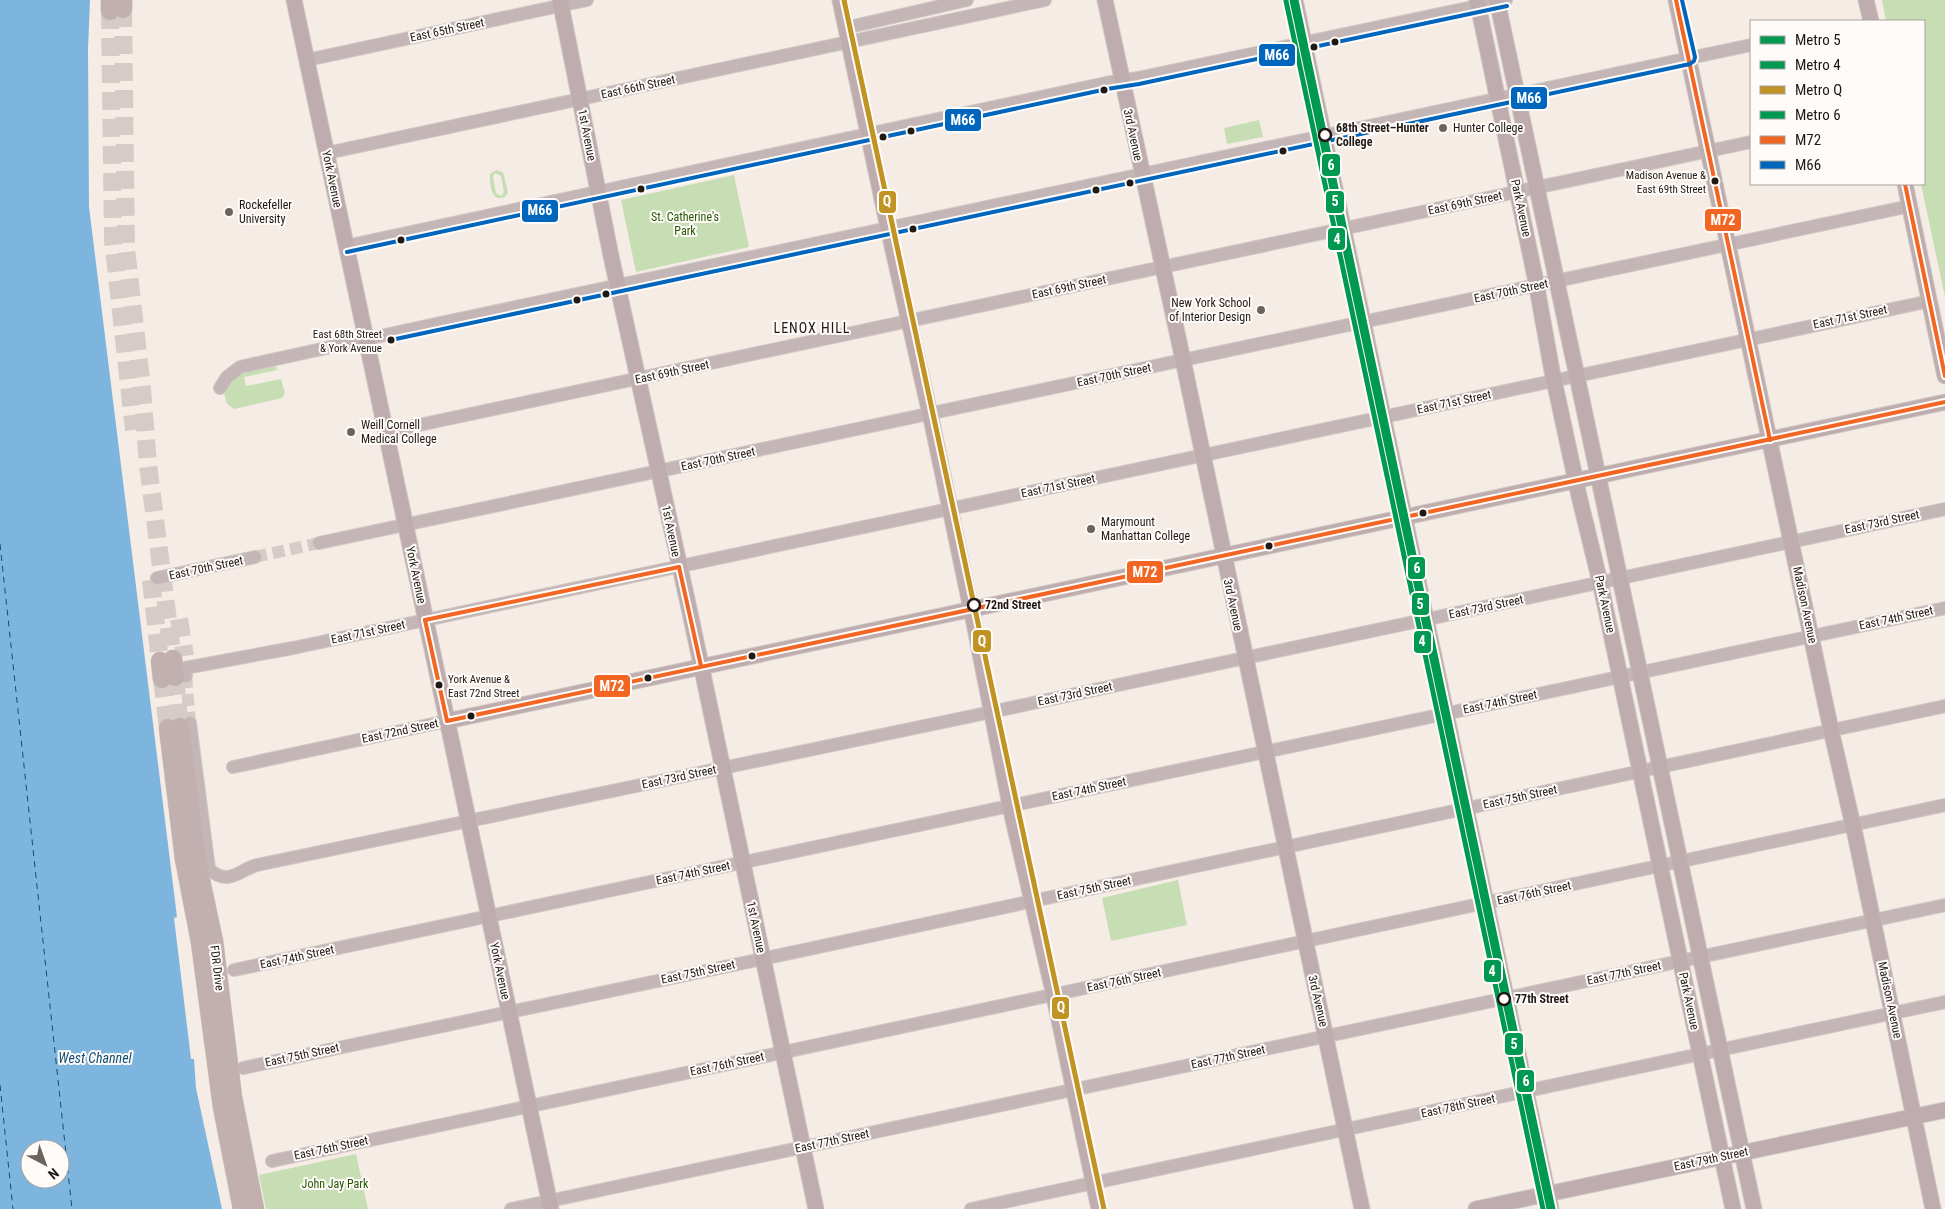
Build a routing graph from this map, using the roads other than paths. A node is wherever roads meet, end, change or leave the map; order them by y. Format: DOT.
graph roads {
  1 [pos="294,0"];
  2 [pos="587,0"];
  3 [pos="840,0"];
  4 [pos="968,0"];
  5 [pos="1045,0"];
  6 [pos="1105,0"];
  7 [pos="1295,0"];
  8 [pos="1676,0"];
  9 [pos="1866,0"];
  10 [pos="1500,1"];
  11 [pos="560,3"];
  12 [pos="1477,3"];
  13 [pos="888,17"];
  14 [pos="1868,20"];
  15 [pos="891,33"];
  16 [pos="847,35"];
  17 [pos="1304,43"];
  18 [pos="1750,45"];
  19 [pos="1689,58"];
  20 [pos="307,60"];
  21 [pos="1122,81"];
  22 [pos="1518,95"];
  23 [pos="580,99"];
  24 [pos="1497,99"];
  25 [pos="868,135"];
  26 [pos="1324,136"];
  27 [pos="1750,142"];
  28 [pos="1709,151"];
  29 [pos="327,153"];
  30 [pos="1142,174"];
  31 [pos="1905,185"];
  32 [pos="1537,188"];
  33 [pos="1517,192"];
  34 [pos="598,193"];
  35 [pos="1910,206"];
  36 [pos="888,228"];
  37 [pos="1343,229"];
  38 [pos="1729,244"];
  39 [pos="346,246"];
  40 [pos="1162,268"];
  41 [pos="1557,281"];
  42 [pos="1537,285"];
  43 [pos="618,286"];
  44 [pos="1930,300"];
  45 [pos="909,321"];
  46 [pos="1363,322"];
  47 [pos="366,339"];
  48 [pos="1748,339"];
  49 [pos="1183,360"];
  50 [pos="1577,376"];
  51 [pos="1945,376"];
  52 [pos="639,379"];
  53 [pos="1554,381"];
  54 [pos="220,388"];
  55 [pos="1945,402"];
  56 [pos="930,414"];
  57 [pos="1384,417"];
  58 [pos="386,432"];
  59 [pos="1770,440"];
  60 [pos="1203,455"];
  61 [pos="658,471"];
  62 [pos="1598,476"];
  63 [pos="1576,481"];
  64 [pos="1945,508"];
  65 [pos="950,509"];
  66 [pos="1405,517"];
  67 [pos="405,525"];
  68 [pos="1791,541"];
  69 [pos="325,542"];
  70 [pos="1223,556"];
  71 [pos="255,557"];
  72 [pos="679,567"];
  73 [pos="156,578"];
  74 [pos="1620,578"];
  75 [pos="1600,582"];
  76 [pos="1945,608"];
  77 [pos="971,609"];
  78 [pos="425,620"];
  79 [pos="1426,620"];
  80 [pos="1811,636"];
  81 [pos="1244,658"];
  82 [pos="701,666"];
  83 [pos="175,668"];
  84 [pos="1640,672"];
  85 [pos="1620,676"];
  86 [pos="1945,706"];
  87 [pos="991,712"];
  88 [pos="1446,713"];
  89 [pos="446,721"];
  90 [pos="179,726"];
  91 [pos="1831,730"];
  92 [pos="1265,752"];
  93 [pos="233,767"];
  94 [pos="1660,767"];
  95 [pos="723,768"];
  96 [pos="1640,771"];
  97 [pos="1945,805"];
  98 [pos="1010,806"];
  99 [pos="1466,808"];
  100 [pos="468,822"];
  101 [pos="1853,825"];
  102 [pos="1284,847"];
  103 [pos="743,862"];
  104 [pos="1680,862"];
  105 [pos="1660,866"];
  106 [pos="209,870"];
  107 [pos="1031,902"];
  108 [pos="1487,903"];
  109 [pos="1945,905"];
  110 [pos="488,916"];
  111 [pos="209,917"];
  112 [pos="1873,920"];
  113 [pos="1305,942"];
  114 [pos="1701,957"];
  115 [pos="763,959"];
  116 [pos="1680,962"];
  117 [pos="234,970"];
  118 [pos="1053,996"];
  119 [pos="1507,998"];
  120 [pos="1945,1002"];
  121 [pos="509,1011"];
  122 [pos="1893,1013"];
  123 [pos="1326,1036"];
  124 [pos="1720,1050"];
  125 [pos="783,1052"];
  126 [pos="1700,1054"];
  127 [pos="243,1068"];
  128 [pos="1073,1090"];
  129 [pos="1526,1092"];
  130 [pos="529,1106"];
  131 [pos="1945,1110"];
  132 [pos="1915,1116"];
  133 [pos="1346,1129"];
  134 [pos="802,1148"];
  135 [pos="1742,1153"];
  136 [pos="1722,1157"];
  137 [pos="272,1161"];
  138 [pos="1093,1183"];
  139 [pos="1548,1194"];
  140 [pos="550,1205"];
  141 [pos="242,1209"];
  142 [pos="254,1209"];
  143 [pos="511,1209"];
  144 [pos="816,1209"];
  145 [pos="971,1209"];
  146 [pos="1099,1209"];
  147 [pos="1362,1209"];
  148 [pos="1476,1209"];
  149 [pos="1551,1209"];
  150 [pos="1733,1209"];
  151 [pos="1754,1209"];
  152 [pos="1933,1209"];
  1 -- 20 [label="main road, York Avenue"];
  2 -- 11 [label="street, East 65th Street"];
  3 -- 16 [label="main road"];
  4 -- 13 [label="street, East 66th Street"];
  5 -- 15 [label="street, East 66th Street"];
  6 -- 21 [label="main road, 3rd Avenue"];
  7 -- 17 [label="main road"];
  8 -- 19 [label="main road, Madison Avenue"];
  9 -- 14 [label="main road"];
  10 -- 12 [label="street"];
  10 -- 22 [label="main road, Park Avenue"];
  11 -- 20 [label="street, East 65th Street"];
  11 -- 23 [label="main road, 1st Avenue"];
  12 -- 17 [label="street"];
  12 -- 24 [label="main road, Park Avenue"];
  13 -- 15 [label="street"];
  13 -- 16 [label="street, East 66th Street"];
  15 -- 16 [label="street, East 66th Street"];
  16 -- 23 [label="street, East 66th Street"];
  16 -- 25 [label="main road"];
  17 -- 21 [label="street"];
  17 -- 26 [label="main road"];
  18 -- 19 [label="street"];
  19 -- 22 [label="street"];
  19 -- 28 [label="main road, Madison Avenue"];
  20 -- 29 [label="main road, York Avenue"];
  21 -- 25 [label="street"];
  21 -- 30 [label="main road, 3rd Avenue"];
  22 -- 24 [label="street"];
  22 -- 32 [label="main road, Park Avenue"];
  23 -- 29 [label="street, East 66th Street"];
  23 -- 34 [label="main road, 1st Avenue"];
  24 -- 26 [label="street"];
  24 -- 33 [label="main road, Park Avenue"];
  25 -- 34 [label="street"];
  25 -- 36 [label="main road"];
  26 -- 30 [label="street"];
  26 -- 37 [label="main road"];
  27 -- 28 [label="street, East 69th Street"];
  28 -- 32 [label="street, East 69th Street"];
  28 -- 38 [label="main road, Madison Avenue"];
  29 -- 39 [label="main road, York Avenue"];
  30 -- 36 [label="street"];
  30 -- 40 [label="main road, 3rd Avenue"];
  31 -- 35 [label="main road"];
  32 -- 33 [label="street, East 69th Street"];
  32 -- 41 [label="main road, Park Avenue"];
  33 -- 37 [label="street, East 69th Street"];
  33 -- 42 [label="main road, Park Avenue"];
  34 -- 39 [label="street"];
  34 -- 43 [label="main road, 1st Avenue"];
  35 -- 38 [label="street, East 70th Street"];
  35 -- 44 [label="main road"];
  36 -- 43 [label="street"];
  36 -- 45 [label="main road"];
  37 -- 40 [label="street, East 69th Street"];
  37 -- 46 [label="main road"];
  38 -- 41 [label="street, East 70th Street"];
  38 -- 48 [label="main road, Madison Avenue"];
  39 -- 47 [label="main road, York Avenue"];
  40 -- 45 [label="street, East 69th Street"];
  40 -- 49 [label="main road, 3rd Avenue"];
  41 -- 42 [label="street, East 70th Street"];
  41 -- 50 [label="main road, Park Avenue"];
  42 -- 46 [label="street, East 70th Street"];
  42 -- 53 [label="main road, Park Avenue"];
  43 -- 47 [label="street"];
  43 -- 52 [label="main road, 1st Avenue"];
  44 -- 48 [label="street, East 71st Street"];
  44 -- 51 [label="main road"];
  45 -- 52 [label="street, East 69th Street"];
  45 -- 56 [label="main road"];
  46 -- 49 [label="street, East 70th Street"];
  46 -- 57 [label="main road"];
  47 -- 54 [label="street"];
  47 -- 58 [label="main road, York Avenue"];
  48 -- 50 [label="street, East 71st Street"];
  48 -- 59 [label="main road, Madison Avenue"];
  49 -- 56 [label="street, East 70th Street"];
  49 -- 60 [label="main road, 3rd Avenue"];
  50 -- 53 [label="street, East 71st Street"];
  50 -- 62 [label="main road, Park Avenue"];
  52 -- 58 [label="street, East 69th Street"];
  52 -- 61 [label="main road, 1st Avenue"];
  53 -- 57 [label="street, East 71st Street"];
  53 -- 63 [label="main road, Park Avenue"];
  55 -- 59 [label="main road, East 72nd Street"];
  56 -- 61 [label="street, East 70th Street"];
  56 -- 65 [label="main road"];
  57 -- 60 [label="street, East 71st Street"];
  57 -- 66 [label="main road"];
  58 -- 67 [label="main road, York Avenue"];
  59 -- 62 [label="main road, East 72nd Street"];
  59 -- 68 [label="main road, Madison Avenue"];
  60 -- 65 [label="street, East 71st Street"];
  60 -- 70 [label="main road, 3rd Avenue"];
  61 -- 67 [label="street, East 70th Street"];
  61 -- 72 [label="main road, 1st Avenue"];
  62 -- 63 [label="main road, East 72nd Street"];
  62 -- 74 [label="main road, Park Avenue"];
  63 -- 66 [label="main road, East 72nd Street"];
  63 -- 75 [label="main road, Park Avenue"];
  64 -- 68 [label="street, East 73rd Street"];
  65 -- 72 [label="street, East 71st Street"];
  65 -- 77 [label="main road"];
  66 -- 70 [label="main road, East 72nd Street"];
  66 -- 79 [label="main road"];
  67 -- 69 [label="street, East 70th Street"];
  67 -- 78 [label="main road, York Avenue"];
  68 -- 74 [label="street, East 73rd Street"];
  68 -- 80 [label="main road, Madison Avenue"];
  70 -- 77 [label="main road, East 72nd Street"];
  70 -- 81 [label="main road, 3rd Avenue"];
  71 -- 73 [label="street, East 70th Street"];
  72 -- 78 [label="street, East 71st Street"];
  72 -- 82 [label="main road, 1st Avenue"];
  74 -- 75 [label="street, East 73rd Street"];
  74 -- 84 [label="main road, Park Avenue"];
  75 -- 79 [label="street, East 73rd Street"];
  75 -- 85 [label="main road, Park Avenue"];
  76 -- 80 [label="street, East 74th Street"];
  77 -- 82 [label="main road, East 72nd Street"];
  77 -- 87 [label="main road"];
  78 -- 83 [label="street, East 71st Street"];
  78 -- 89 [label="main road, York Avenue"];
  79 -- 81 [label="street, East 73rd Street"];
  79 -- 88 [label="main road"];
  80 -- 84 [label="street, East 74th Street"];
  80 -- 91 [label="main road, Madison Avenue"];
  81 -- 87 [label="street, East 73rd Street"];
  81 -- 92 [label="main road, 3rd Avenue"];
  82 -- 89 [label="main road, East 72nd Street"];
  82 -- 95 [label="main road, 1st Avenue"];
  84 -- 85 [label="street, East 74th Street"];
  84 -- 94 [label="main road, Park Avenue"];
  85 -- 88 [label="street, East 74th Street"];
  85 -- 96 [label="main road, Park Avenue"];
  86 -- 91 [label="street, East 75th Street"];
  87 -- 95 [label="street, East 73rd Street"];
  87 -- 98 [label="main road"];
  88 -- 92 [label="street, East 74th Street"];
  88 -- 99 [label="main road"];
  89 -- 93 [label="street, East 72nd Street"];
  89 -- 100 [label="main road, York Avenue"];
  90 -- 106 [label="street"];
  90 -- 111 [label="highway, FDR Drive"];
  90 -- 141 [label="highway, FDR Drive"];
  91 -- 94 [label="street, East 75th Street"];
  91 -- 101 [label="main road, Madison Avenue"];
  92 -- 98 [label="street, East 74th Street"];
  92 -- 102 [label="main road, 3rd Avenue"];
  94 -- 96 [label="street, East 75th Street"];
  94 -- 104 [label="main road, Park Avenue"];
  95 -- 100 [label="street, East 73rd Street"];
  95 -- 103 [label="main road, 1st Avenue"];
  96 -- 99 [label="street, East 75th Street"];
  96 -- 105 [label="main road, Park Avenue"];
  97 -- 101 [label="street, East 76th Street"];
  98 -- 103 [label="street, East 74th Street"];
  98 -- 107 [label="main road"];
  99 -- 102 [label="street, East 75th Street"];
  99 -- 108 [label="main road"];
  100 -- 106 [label="street, East 73rd Street"];
  100 -- 110 [label="main road, York Avenue"];
  101 -- 104 [label="street, East 76th Street"];
  101 -- 112 [label="main road, Madison Avenue"];
  102 -- 107 [label="street, East 75th Street"];
  102 -- 113 [label="main road, 3rd Avenue"];
  103 -- 110 [label="street, East 74th Street"];
  103 -- 115 [label="main road, 1st Avenue"];
  104 -- 105 [label="street, East 76th Street"];
  104 -- 114 [label="main road, Park Avenue"];
  105 -- 108 [label="street, East 76th Street"];
  105 -- 116 [label="main road, Park Avenue"];
  106 -- 111 [label="highway"];
  107 -- 115 [label="street, East 75th Street"];
  107 -- 118 [label="main road"];
  108 -- 113 [label="street, East 76th Street"];
  108 -- 119 [label="main road"];
  109 -- 112 [label="street, East 77th Street"];
  110 -- 117 [label="street, East 74th Street"];
  110 -- 121 [label="main road, York Avenue"];
  111 -- 142 [label="highway, FDR Drive"];
  112 -- 114 [label="street, East 77th Street"];
  112 -- 122 [label="main road, Madison Avenue"];
  113 -- 118 [label="street, East 76th Street"];
  113 -- 123 [label="main road, 3rd Avenue"];
  114 -- 116 [label="street, East 77th Street"];
  114 -- 124 [label="main road, Park Avenue"];
  115 -- 121 [label="street, East 75th Street"];
  115 -- 125 [label="main road, 1st Avenue"];
  116 -- 119 [label="street, East 77th Street"];
  116 -- 126 [label="main road, Park Avenue"];
  118 -- 125 [label="street, East 76th Street"];
  118 -- 128 [label="main road"];
  119 -- 123 [label="street, East 77th Street"];
  119 -- 129 [label="main road"];
  120 -- 122 [label="street, East 78th Street"];
  121 -- 127 [label="street, East 75th Street"];
  121 -- 130 [label="main road, York Avenue"];
  122 -- 124 [label="street, East 78th Street"];
  122 -- 132 [label="main road, Madison Avenue"];
  123 -- 128 [label="street, East 77th Street"];
  123 -- 133 [label="main road, 3rd Avenue"];
  124 -- 126 [label="street, East 78th Street"];
  124 -- 135 [label="main road, Park Avenue"];
  125 -- 130 [label="street, East 76th Street"];
  125 -- 134 [label="main road, 1st Avenue"];
  126 -- 129 [label="street, East 78th Street"];
  126 -- 136 [label="main road, Park Avenue"];
  128 -- 134 [label="street, East 77th Street"];
  128 -- 138 [label="main road"];
  129 -- 133 [label="street, East 78th Street"];
  129 -- 139 [label="main road"];
  130 -- 137 [label="street, East 76th Street"];
  130 -- 140 [label="main road, York Avenue"];
  131 -- 132 [label="main road, East 79th Street"];
  132 -- 135 [label="main road, East 79th Street"];
  132 -- 152 [label="main road, Madison Avenue"];
  133 -- 138 [label="street, East 78th Street"];
  133 -- 147 [label="main road, 3rd Avenue"];
  134 -- 140 [label="street, East 77th Street"];
  134 -- 144 [label="main road, 1st Avenue"];
  135 -- 136 [label="main road, East 79th Street"];
  135 -- 151 [label="main road, Park Avenue"];
  136 -- 139 [label="main road, East 79th Street"];
  136 -- 150 [label="main road, Park Avenue"];
  138 -- 145 [label="street, East 78th Street"];
  138 -- 146 [label="main road"];
  139 -- 148 [label="main road, East 79th Street"];
  139 -- 149 [label="main road"];
  140 -- 143 [label="street, East 77th Street"];
}
